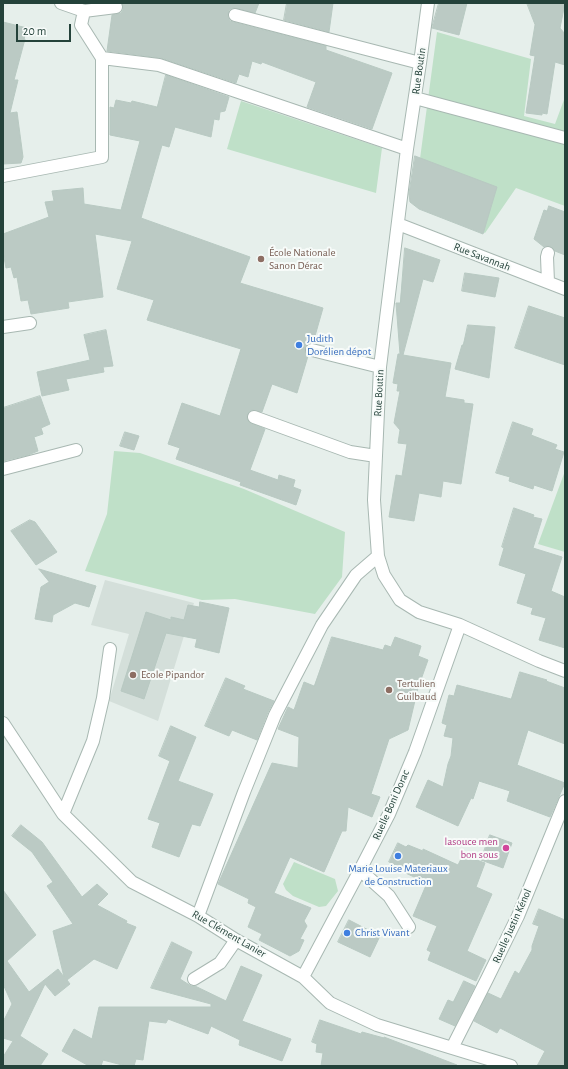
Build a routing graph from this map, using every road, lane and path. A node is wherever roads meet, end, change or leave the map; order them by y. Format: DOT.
graph roads {
  1 [pos="61,3"];
  2 [pos="428,3"];
  3 [pos="116,8"];
  4 [pos="84,11"];
  5 [pos="235,15"];
  6 [pos="102,58"];
  7 [pos="420,63"];
  8 [pos="415,98"];
  9 [pos="565,138"];
  10 [pos="407,149"];
  11 [pos="3,176"];
  12 [pos="398,224"];
  13 [pos="548,253"];
  14 [pos="548,282"];
  15 [pos="565,289"];
  16 [pos="30,323"];
  17 [pos="3,327"];
  18 [pos="312,350"];
  19 [pos="380,367"];
  20 [pos="254,417"];
  21 [pos="76,450"];
  22 [pos="376,456"];
  23 [pos="3,469"];
  24 [pos="378,556"];
  25 [pos="460,624"];
  26 [pos="110,649"];
  27 [pos="565,671"];
  28 [pos="3,723"];
  29 [pos="565,801"];
  30 [pos="63,814"];
  31 [pos="360,870"];
  32 [pos="198,916"];
  33 [pos="409,927"];
  34 [pos="236,940"];
  35 [pos="303,977"];
  36 [pos="194,979"];
  37 [pos="452,1048"];
  38 [pos="511,1066"];
  1 -- 4 [label="street"];
  2 -- 7 [label="street, Rue Boutin"];
  3 -- 4 [label="street"];
  4 -- 6 [label="street"];
  5 -- 7 [label="street"];
  6 -- 10 [label="street"];
  6 -- 11 [label="street"];
  7 -- 8 [label="street, Rue Boutin"];
  8 -- 9 [label="street"];
  8 -- 10 [label="street, Rue Boutin"];
  10 -- 12 [label="street, Rue Boutin"];
  12 -- 14 [label="street, Rue Savannah"];
  12 -- 19 [label="street, Rue Boutin"];
  13 -- 14 [label="street"];
  14 -- 15 [label="street, Rue Savannah"];
  16 -- 17 [label="street"];
  18 -- 19 [label="street"];
  19 -- 22 [label="street, Rue Boutin"];
  20 -- 22 [label="street"];
  21 -- 23 [label="street"];
  22 -- 24 [label="street, Rue Boutin"];
  24 -- 25 [label="street, Rue Boutin"];
  24 -- 32 [label="street"];
  25 -- 27 [label="street, Rue Boutin"];
  25 -- 31 [label="street, Ruelle Boni Dorac"];
  26 -- 30 [label="street"];
  28 -- 30 [label="street, Rue Clément Lanier"];
  29 -- 37 [label="street, Ruelle Justin Kénol"];
  30 -- 32 [label="street, Rue Clément Lanier"];
  31 -- 33 [label="street"];
  31 -- 35 [label="street, Ruelle Boni Dorac"];
  32 -- 34 [label="street, Rue Clément Lanier"];
  34 -- 35 [label="street, Rue Clément Lanier"];
  34 -- 36 [label="street"];
  35 -- 37 [label="street, Rue Clément Lanier"];
  37 -- 38 [label="street, Rue Clément Lanier"];
}
